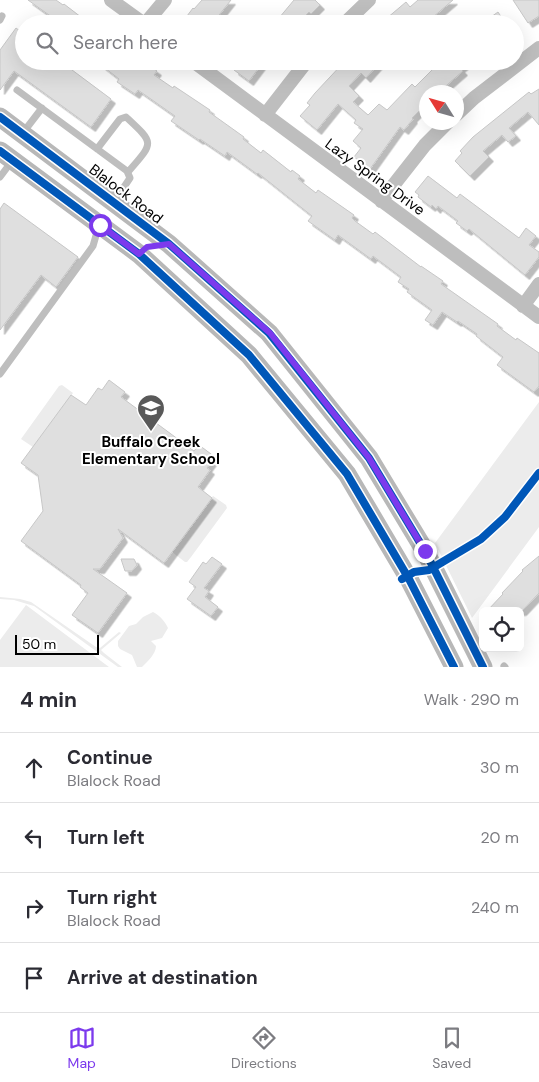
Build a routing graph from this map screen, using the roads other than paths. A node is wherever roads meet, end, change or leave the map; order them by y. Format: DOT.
graph roads {
  1 [pos="112,0"];
  2 [pos="165,0"];
  3 [pos="369,0"];
  4 [pos="132,15"];
  5 [pos="152,15"];
  6 [pos="353,15"];
  7 [pos="539,48"];
  8 [pos="524,60"];
  9 [pos="205,70"];
  10 [pos="300,70"];
  11 [pos="510,70"];
  12 [pos="17,90"];
  13 [pos="464,107"];
  14 [pos="42,108"];
  15 [pos="265,115"];
  16 [pos="0,117"];
  17 [pos="440,130"];
  18 [pos="22,134"];
  19 [pos="98,149"];
  20 [pos="6,155"];
  21 [pos="128,172"];
  22 [pos="0,177"];
  23 [pos="114,202"];
  24 [pos="381,202"];
  25 [pos="100,225"];
  26 [pos="169,244"];
  27 [pos="139,254"];
  28 [pos="539,284"];
  29 [pos="523,306"];
  30 [pos="539,317"];
  31 [pos="0,374"];
  32 [pos="454,667"];
  33 [pos="483,667"];
  1 -- 4 [label="street"];
  2 -- 5 [label="street"];
  3 -- 6 [label="street"];
  7 -- 8 [label="street"];
  9 -- 15 [label="street, Lazy Spring Drive"];
  10 -- 15 [label="street"];
  11 -- 13 [label="street"];
  12 -- 14 [label="lane"];
  14 -- 18 [label="lane"];
  14 -- 19 [label="lane"];
  15 -- 24 [label="street, Lazy Spring Drive"];
  16 -- 18 [label="main road, Blalock Road"];
  17 -- 24 [label="street"];
  18 -- 23 [label="main road, Blalock Road"];
  19 -- 21 [label="lane"];
  19 -- 21 [label="lane"];
  20 -- 22 [label="lane"];
  20 -- 25 [label="main road"];
  21 -- 23 [label="lane"];
  23 -- 25 [label="main road"];
  23 -- 26 [label="main road, Blalock Road"];
  24 -- 29 [label="street, Lazy Spring Drive"];
  25 -- 27 [label="main road"];
  25 -- 31 [label="lane"];
  26 -- 27 [label="main road"];
  26 -- 33 [label="main road, Blalock Road"];
  27 -- 32 [label="main road"];
  28 -- 29 [label="street"];
  29 -- 30 [label="street, Lazy Spring Drive"];
}
